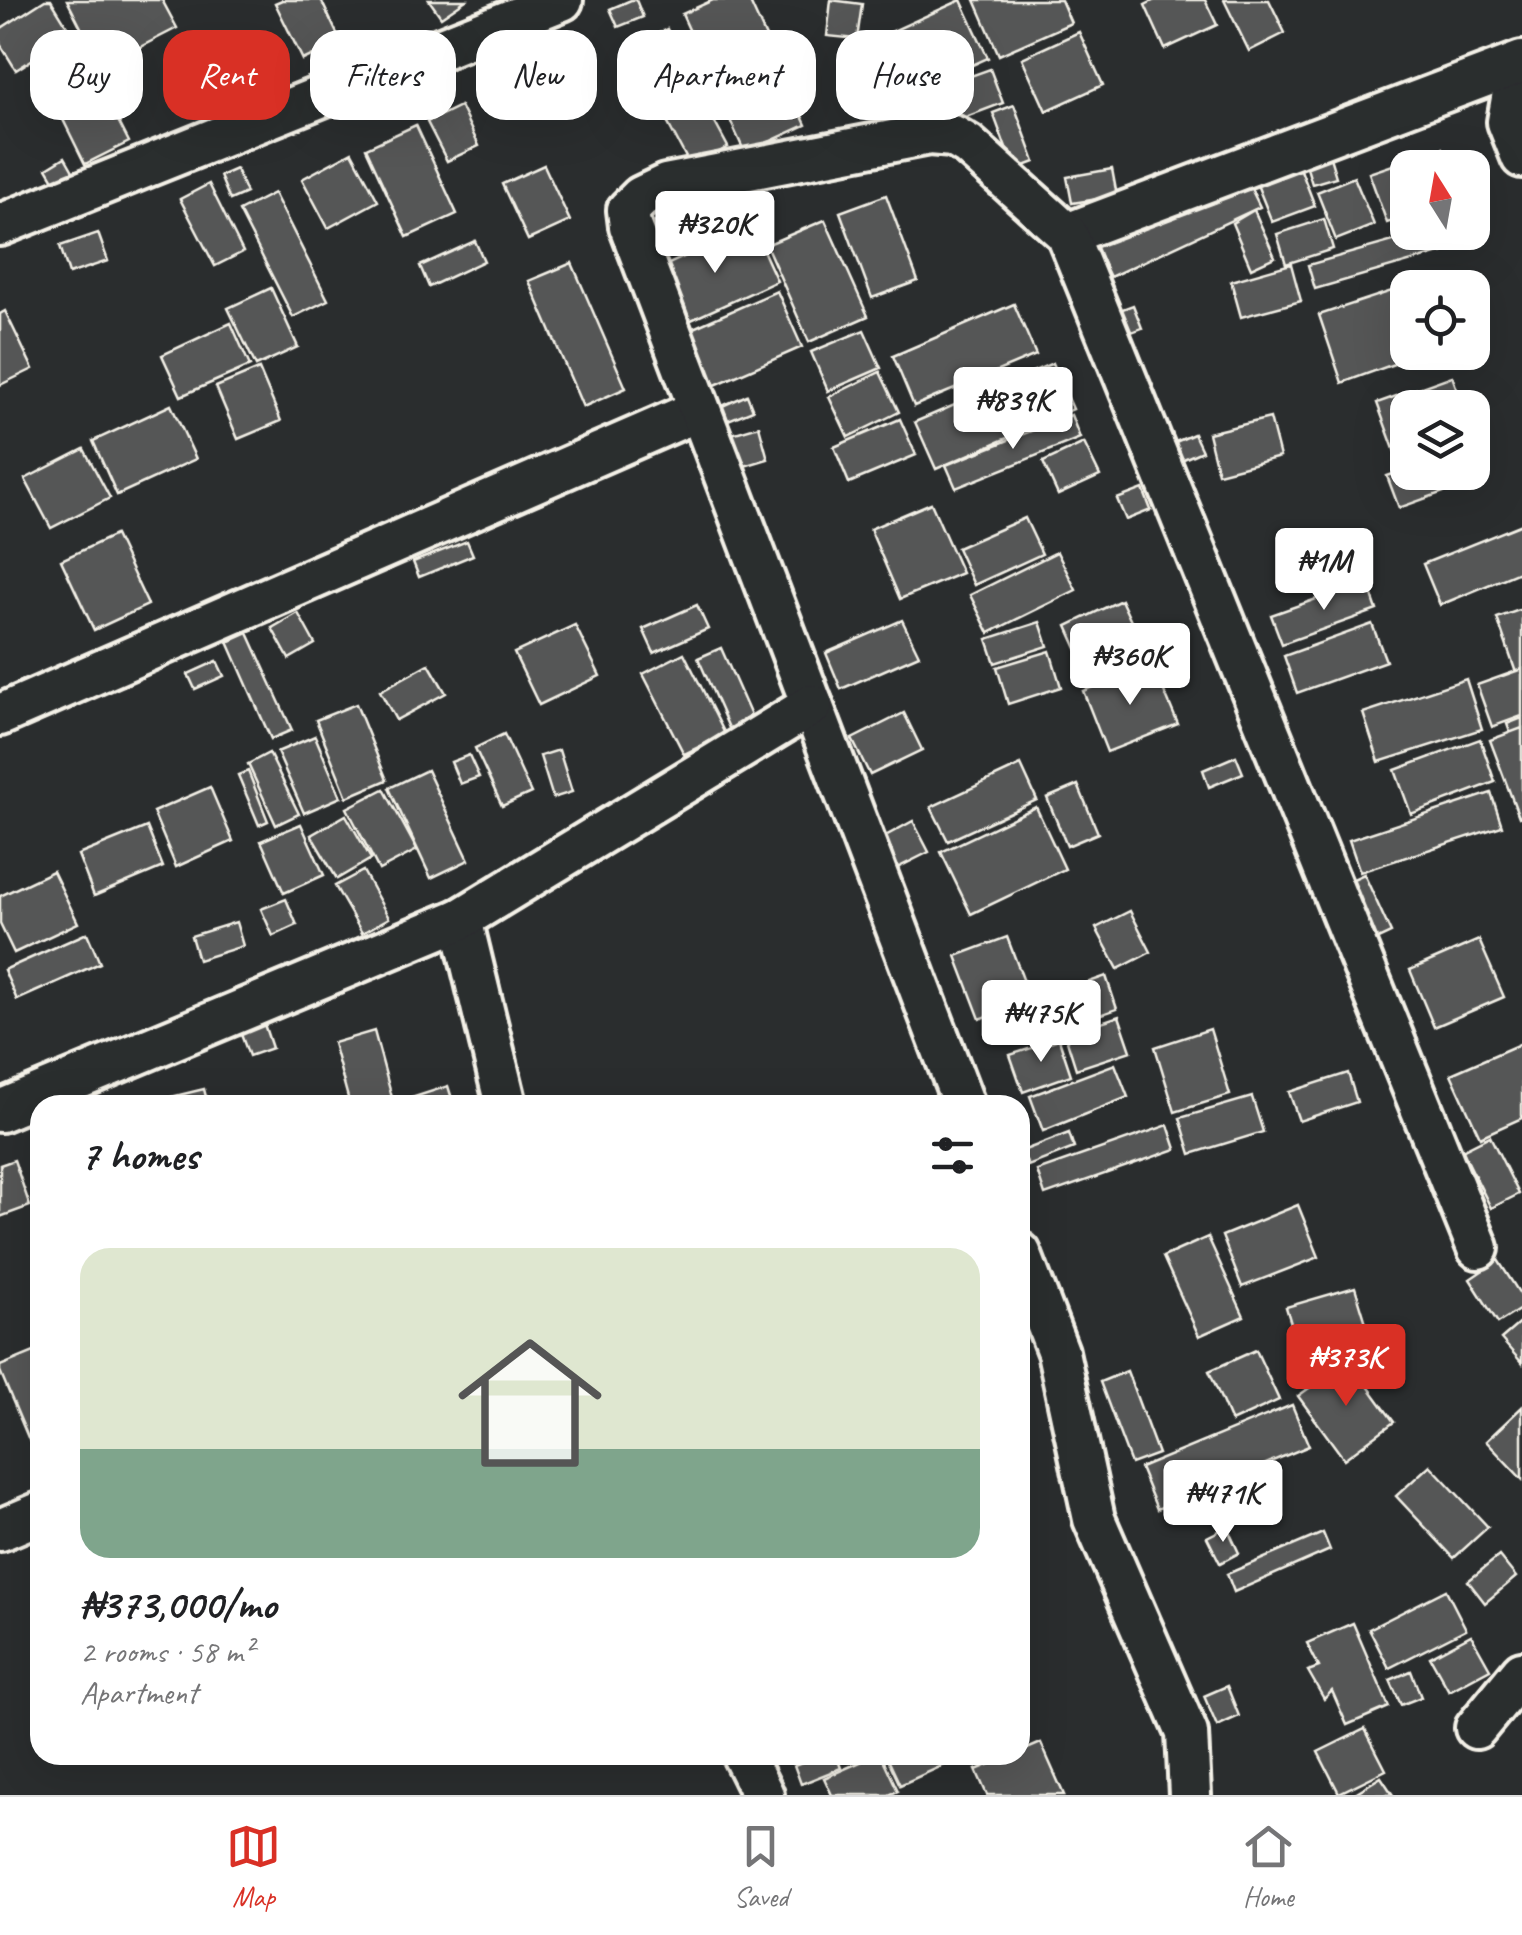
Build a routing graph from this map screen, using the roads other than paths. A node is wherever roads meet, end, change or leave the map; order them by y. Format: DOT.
graph roads {
  1 [pos="562,0"];
  2 [pos="1520,63"];
  3 [pos="1522,158"];
  4 [pos="0,225"];
  5 [pos="1067,234"];
  6 [pos="700,410"];
  7 [pos="812,706"];
  8 [pos="0,715"];
  9 [pos="460,919"];
  10 [pos="38,1095"];
  11 [pos="504,1095"];
  12 [pos="960,1095"];
  13 [pos="30,1098"];
  14 [pos="0,1111"];
  15 [pos="1478,1248"];
  16 [pos="1030,1280"];
  17 [pos="30,1516"];
  18 [pos="0,1530"];
  19 [pos="1522,1672"];
  20 [pos="1476,1728"];
  21 [pos="748,1765"];
  22 [pos="763,1795"];
  23 [pos="1190,1795"];
  1 -- 4 [label="street"];
  2 -- 3 [label="street"];
  2 -- 5 [label="street"];
  5 -- 6 [label="street"];
  5 -- 15 [label="street"];
  6 -- 7 [label="street"];
  6 -- 8 [label="street"];
  7 -- 9 [label="street"];
  7 -- 12 [label="street"];
  9 -- 10 [label="street"];
  9 -- 11 [label="street"];
  13 -- 14 [label="street"];
  16 -- 23 [label="street"];
  17 -- 18 [label="street"];
  19 -- 20 [label="street"];
  21 -- 22 [label="street"];
}
